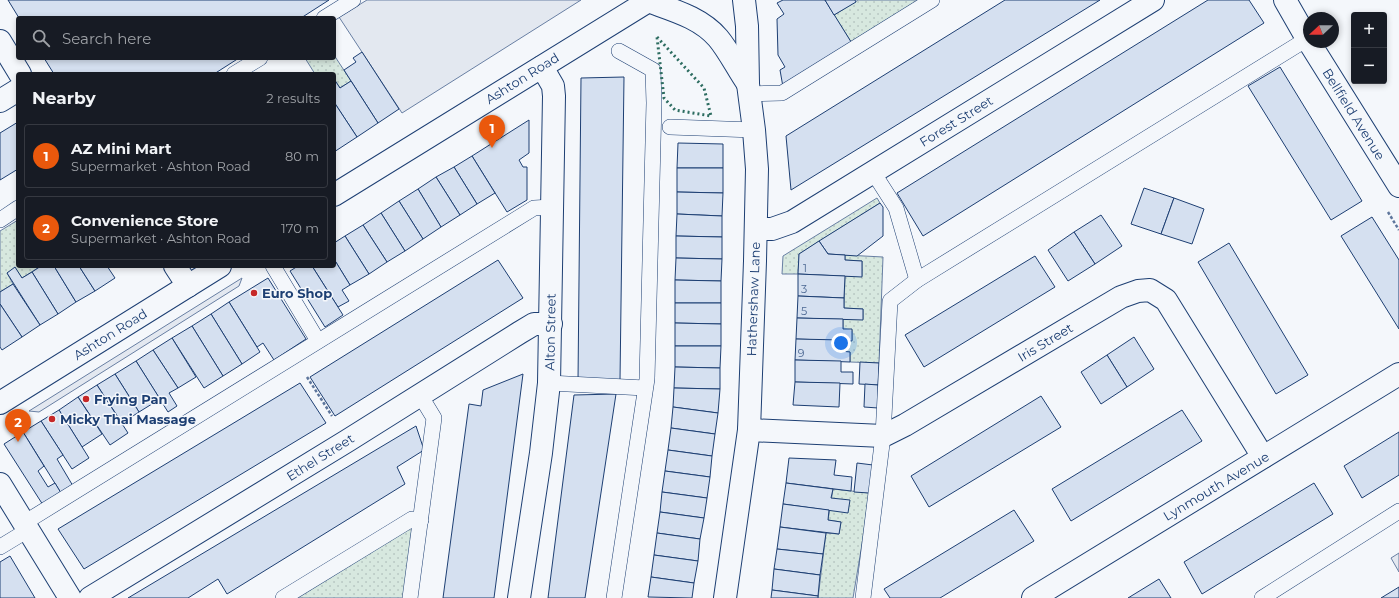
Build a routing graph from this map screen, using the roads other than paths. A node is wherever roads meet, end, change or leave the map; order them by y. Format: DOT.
graph roads {
  1 [pos="353,0"];
  2 [pos="744,0"];
  3 [pos="932,0"];
  4 [pos="1153,0"];
  5 [pos="1285,0"];
  6 [pos="649,1"];
  7 [pos="327,16"];
  8 [pos="1303,32"];
  9 [pos="0,41"];
  10 [pos="1303,44"];
  11 [pos="1312,48"];
  12 [pos="619,51"];
  13 [pos="257,60"];
  14 [pos="542,67"];
  15 [pos="19,72"];
  16 [pos="237,72"];
  17 [pos="748,90"];
  18 [pos="16,91"];
  19 [pos="0,101"];
  20 [pos="670,128"];
  21 [pos="754,130"];
  22 [pos="873,172"];
  23 [pos="1399,186"];
  24 [pos="336,194"];
  25 [pos="552,207"];
  26 [pos="16,209"];
  27 [pos="0,220"];
  28 [pos="756,229"];
  29 [pos="176,268"];
  30 [pos="217,268"];
  31 [pos="274,268"];
  32 [pos="917,280"];
  33 [pos="188,286"];
  34 [pos="551,324"];
  35 [pos="318,341"];
  36 [pos="1399,374"];
  37 [pos="550,383"];
  38 [pos="645,388"];
  39 [pos="420,395"];
  40 [pos="0,403"];
  41 [pos="749,430"];
  42 [pos="883,436"];
  43 [pos="1263,457"];
  44 [pos="0,484"];
  45 [pos="1399,511"];
  46 [pos="422,520"];
  47 [pos="26,527"];
  48 [pos="0,547"];
  49 [pos="70,598"];
  50 [pos="90,598"];
  51 [pos="284,598"];
  52 [pos="410,598"];
  53 [pos="519,598"];
  54 [pos="614,598"];
  55 [pos="725,598"];
  56 [pos="863,598"];
  57 [pos="1033,598"];
  58 [pos="1262,598"];
  1 -- 7 [label="lane"];
  2 -- 17 [label="main road, Hathershaw Lane"];
  3 -- 17 [label="lane"];
  4 -- 22 [label="main road, Forest Street"];
  5 -- 8 [label="main road, Bellfield Avenue"];
  6 -- 14 [label="main road, Ashton Road"];
  6 -- 17 [label="main road"];
  9 -- 15 [label="main road"];
  10 -- 32 [label="lane"];
  11 -- 23 [label="main road, Bellfield Avenue"];
  12 -- 38 [label="lane"];
  13 -- 16 [label="lane"];
  14 -- 24 [label="main road, Ashton Road"];
  14 -- 25 [label="main road, Alton Street"];
  17 -- 21 [label="main road, Hathershaw Lane"];
  18 -- 19 [label="main road"];
  20 -- 21 [label="lane"];
  21 -- 28 [label="main road, Hathershaw Lane"];
  22 -- 28 [label="main road, Forest Street"];
  22 -- 32 [label="lane"];
  25 -- 34 [label="main road, Alton Street"];
  25 -- 35 [label="lane"];
  26 -- 27 [label="lane"];
  28 -- 41 [label="main road, Hathershaw Lane"];
  29 -- 33 [label="main road"];
  30 -- 33 [label="main road, Ashton Road"];
  31 -- 35 [label="lane"];
  32 -- 42 [label="lane"];
  33 -- 40 [label="main road, Ashton Road"];
  34 -- 37 [label="main road, Alton Street"];
  34 -- 39 [label="main road, Ethel Street"];
  35 -- 47 [label="lane"];
  36 -- 43 [label="main road, Lynmouth Avenue"];
  37 -- 38 [label="lane"];
  37 -- 53 [label="main road, Alton Street"];
  38 -- 54 [label="lane"];
  39 -- 46 [label="lane"];
  39 -- 50 [label="main road, Ethel Street"];
  41 -- 42 [label="main road"];
  41 -- 55 [label="main road, Hathershaw Lane"];
  42 -- 43 [label="main road, Iris Street"];
  42 -- 56 [label="lane"];
  43 -- 57 [label="main road, Lynmouth Avenue"];
  44 -- 47 [label="main road"];
  45 -- 58 [label="lane"];
  46 -- 51 [label="lane"];
  46 -- 52 [label="lane"];
  47 -- 48 [label="lane"];
  47 -- 49 [label="main road"];
}
